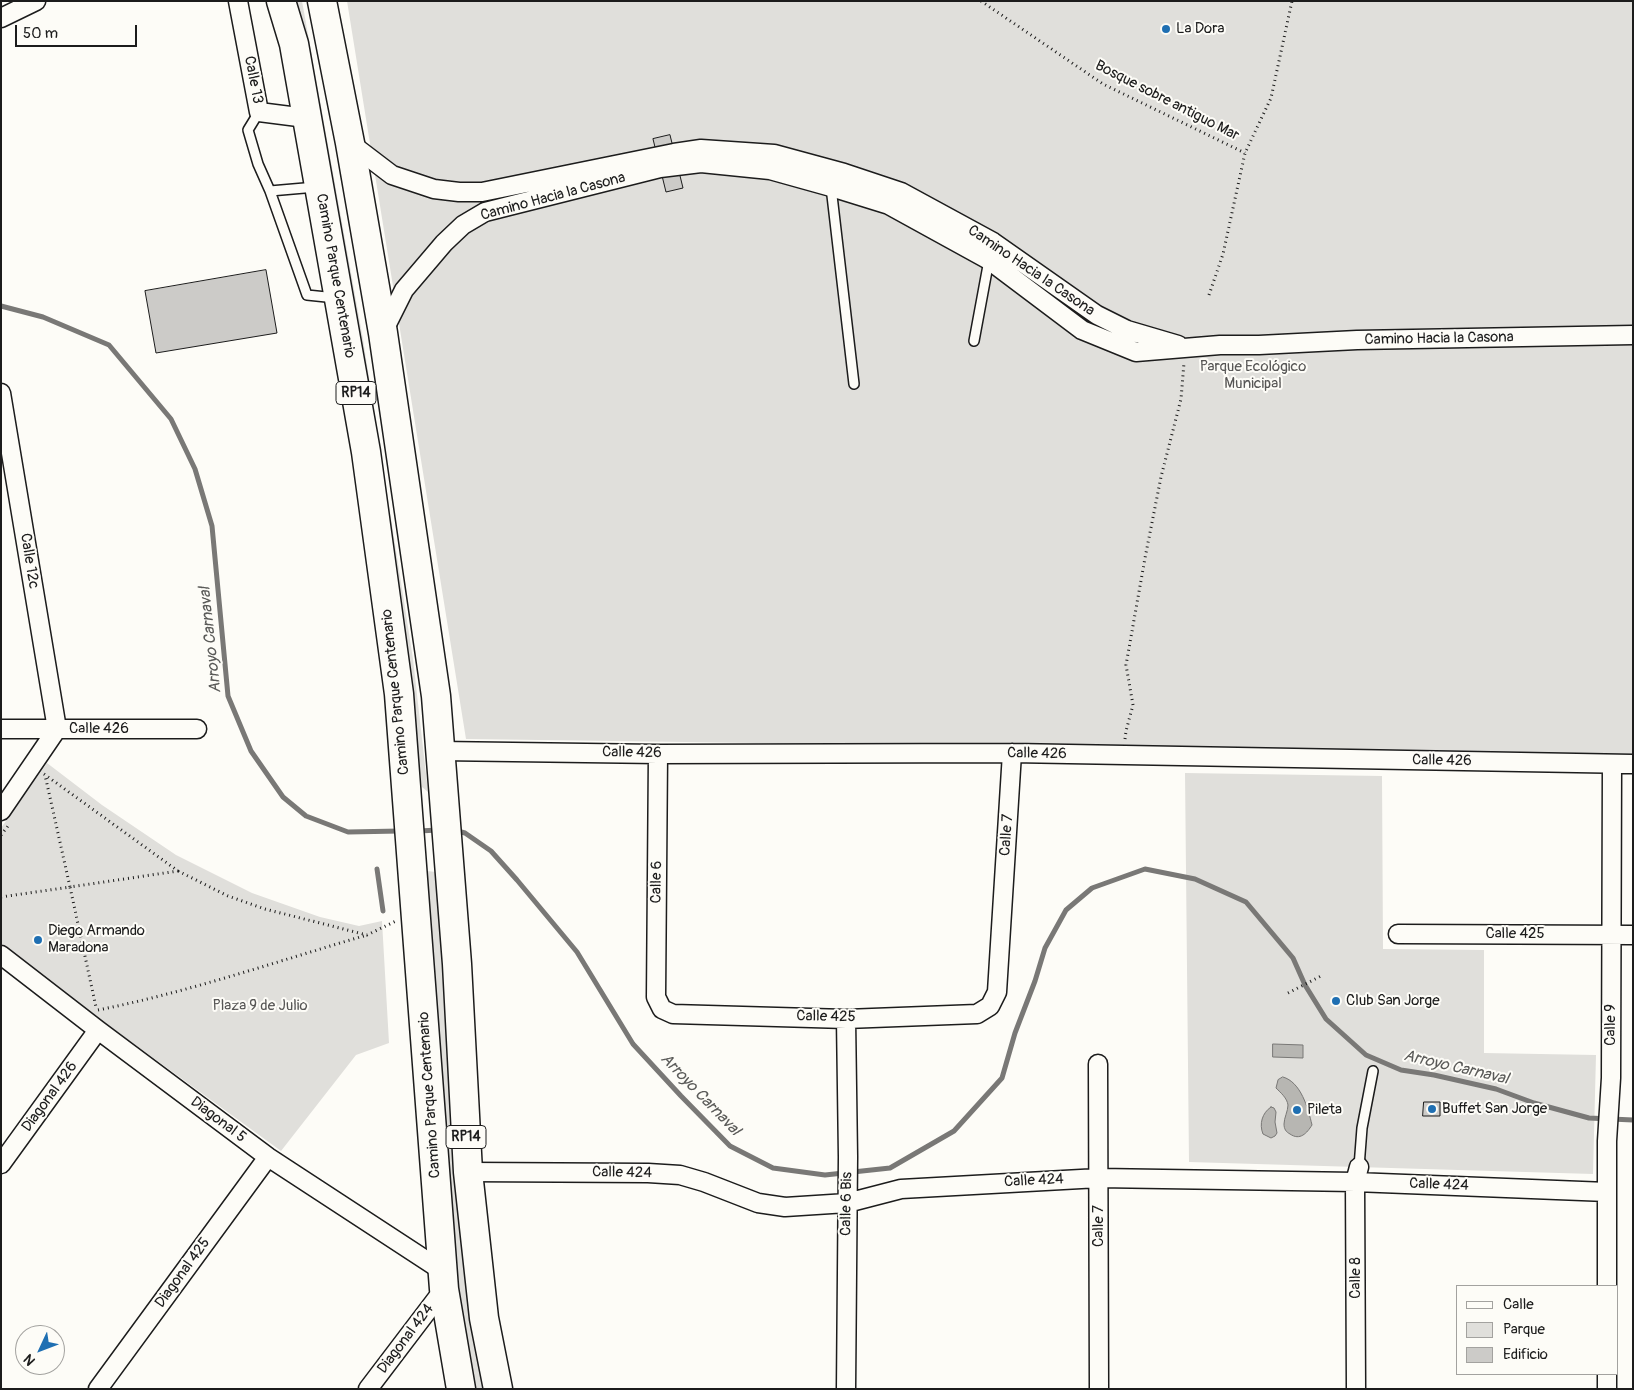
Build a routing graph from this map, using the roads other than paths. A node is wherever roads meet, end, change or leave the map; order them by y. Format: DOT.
graph roads {
  1 [pos="36,1"];
  2 [pos="238,1"];
  3 [pos="281,1"];
  4 [pos="322,1"];
  5 [pos="1,18"];
  6 [pos="260,112"];
  7 [pos="306,118"];
  8 [pos="350,143"];
  9 [pos="658,161"];
  10 [pos="838,183"];
  11 [pos="318,186"];
  12 [pos="270,191"];
  13 [pos="985,238"];
  14 [pos="984,257"];
  15 [pos="338,298"];
  16 [pos="383,333"];
  17 [pos="1633,335"];
  18 [pos="974,341"];
  19 [pos="1186,347"];
  20 [pos="854,384"];
  21 [pos="1,393"];
  22 [pos="1,728"];
  23 [pos="57,729"];
  24 [pos="197,729"];
  25 [pos="440,751"];
  26 [pos="1012,753"];
  27 [pos="658,754"];
  28 [pos="1612,764"];
  29 [pos="1633,764"];
  30 [pos="7,816"];
  31 [pos="1398,934"];
  32 [pos="1612,934"];
  33 [pos="1633,934"];
  34 [pos="1,955"];
  35 [pos="990,1006"];
  36 [pos="662,1009"];
  37 [pos="846,1018"];
  38 [pos="98,1030"];
  39 [pos="1098,1064"];
  40 [pos="1372,1070"];
  41 [pos="268,1157"];
  42 [pos="1,1164"];
  43 [pos="468,1172"];
  44 [pos="1357,1175"];
  45 [pos="1099,1178"];
  46 [pos="1607,1192"];
  47 [pos="847,1199"];
  48 [pos="444,1280"];
  49 [pos="1607,1285"];
  50 [pos="1607,1375"];
  51 [pos="98,1389"];
  52 [pos="368,1389"];
  53 [pos="461,1389"];
  54 [pos="498,1389"];
  55 [pos="846,1389"];
  56 [pos="1099,1389"];
  57 [pos="1356,1389"];
  58 [pos="1607,1389"];
  1 -- 5 [label="street"];
  2 -- 6 [label="street, Calle 13"];
  3 -- 7 [label="main road, Camino Parque Centenario / RP14"];
  4 -- 8 [label="main road, RP14"];
  6 -- 7 [label="street, Calle 13"];
  6 -- 12 [label="lane"];
  7 -- 11 [label="main road, Camino Parque Centenario / RP14"];
  8 -- 9 [label="street, Camino Hacia la Casona"];
  8 -- 16 [label="main road, RP14"];
  9 -- 10 [label="street, Camino Hacia la Casona"];
  9 -- 16 [label="street, Camino Hacia la Casona"];
  10 -- 13 [label="street, Camino Hacia la Casona"];
  10 -- 14 [label="street, Camino Hacia la Casona"];
  10 -- 20 [label="lane"];
  11 -- 12 [label="lane"];
  11 -- 15 [label="main road, Camino Parque Centenario / RP14"];
  12 -- 15 [label="lane"];
  13 -- 14 [label="street"];
  13 -- 19 [label="street, Camino Hacia la Casona"];
  14 -- 18 [label="lane"];
  14 -- 19 [label="street, Camino Hacia la Casona"];
  15 -- 48 [label="main road, Camino Parque Centenario / RP14"];
  16 -- 25 [label="main road, RP14"];
  17 -- 19 [label="street, Camino Hacia la Casona"];
  21 -- 23 [label="street, Calle 12c"];
  22 -- 23 [label="street, Calle 426"];
  23 -- 24 [label="street, Calle 426"];
  23 -- 30 [label="street"];
  25 -- 27 [label="street, Calle 426"];
  25 -- 43 [label="main road, RP14"];
  26 -- 27 [label="street, Calle 426"];
  26 -- 28 [label="street, Calle 426"];
  26 -- 35 [label="street, Calle 7"];
  27 -- 36 [label="street, Calle 6"];
  28 -- 29 [label="street, Calle 426"];
  28 -- 32 [label="street, Calle 9"];
  31 -- 32 [label="street, Calle 425"];
  32 -- 33 [label="street, Calle 425"];
  32 -- 46 [label="street, Calle 9"];
  34 -- 38 [label="street, Diagonal 5"];
  35 -- 37 [label="street, Calle 425"];
  36 -- 37 [label="street, Calle 425"];
  37 -- 47 [label="street, Calle 6 Bis"];
  38 -- 41 [label="street, Diagonal 5"];
  38 -- 42 [label="street, Diagonal 426"];
  39 -- 45 [label="street, Calle 7"];
  40 -- 44 [label="lane"];
  41 -- 48 [label="street, Diagonal 5"];
  41 -- 51 [label="street, Diagonal 425"];
  43 -- 47 [label="street, Calle 424"];
  43 -- 54 [label="main road, RP14"];
  44 -- 45 [label="street, Calle 424"];
  44 -- 46 [label="street, Calle 424"];
  44 -- 57 [label="street, Calle 8"];
  45 -- 47 [label="street, Calle 424"];
  45 -- 56 [label="street, Calle 7"];
  46 -- 49 [label="street, Calle 9"];
  47 -- 55 [label="street, Calle 6 Bis"];
  48 -- 52 [label="street, Diagonal 424"];
  48 -- 53 [label="main road, Camino Parque Centenario / RP14"];
  50 -- 58 [label="street"];
}
